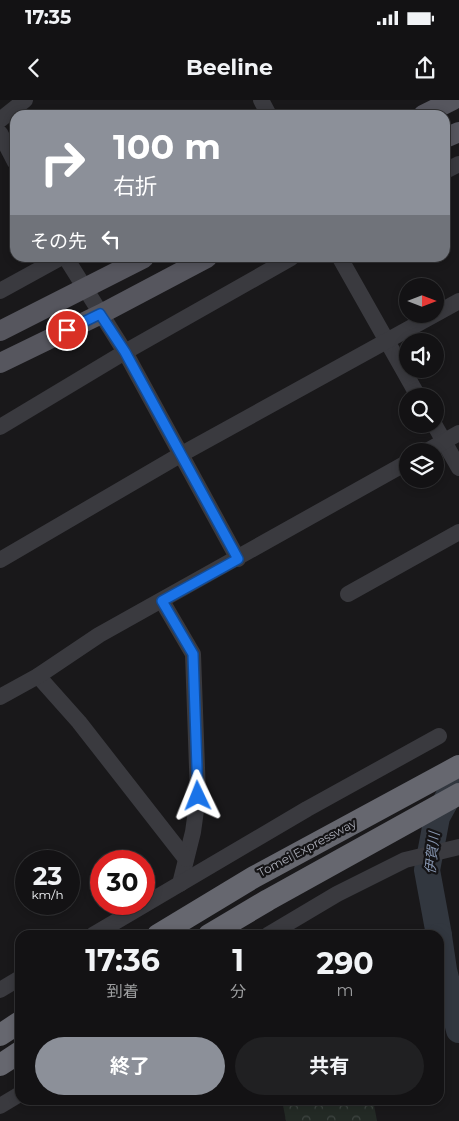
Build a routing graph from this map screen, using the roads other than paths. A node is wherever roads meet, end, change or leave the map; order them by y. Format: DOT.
graph roads {
  1 [pos="24,100"];
  2 [pos="453,100"];
  3 [pos="12,110"];
  4 [pos="432,110"];
  5 [pos="10,112"];
  6 [pos="0,120"];
  7 [pos="0,133"];
  8 [pos="10,152"];
  9 [pos="53,262"];
  10 [pos="69,262"];
  11 [pos="136,262"];
  12 [pos="199,262"];
  13 [pos="284,262"];
  14 [pos="342,262"];
  15 [pos="85,288"];
  16 [pos="0,291"];
  17 [pos="459,301"];
  18 [pos="100,314"];
  19 [pos="0,331"];
  20 [pos="387,341"];
  21 [pos="125,352"];
  22 [pos="0,363"];
  23 [pos="413,388"];
  24 [pos="0,427"];
  25 [pos="439,433"];
  26 [pos="459,433"];
  27 [pos="444,442"];
  28 [pos="180,455"];
  29 [pos="399,467"];
  30 [pos="459,468"];
  31 [pos="459,532"];
  32 [pos="238,559"];
  33 [pos="0,560"];
  34 [pos="348,594"];
  35 [pos="162,601"];
  36 [pos="38,676"];
  37 [pos="0,697"];
  38 [pos="439,736"];
  39 [pos="459,766"];
  40 [pos="459,794"];
  41 [pos="459,847"];
  42 [pos="186,859"];
  43 [pos="180,884"];
  44 [pos="102,930"];
  45 [pos="166,930"];
  46 [pos="217,930"];
  47 [pos="277,930"];
  48 [pos="15,981"];
  49 [pos="0,990"];
  50 [pos="15,1025"];
  51 [pos="0,1035"];
  52 [pos="15,1055"];
  53 [pos="0,1065"];
  54 [pos="15,1097"];
  55 [pos="0,1106"];
  1 -- 3 [label="street"];
  2 -- 4 [label="main road"];
  5 -- 6 [label="street"];
  7 -- 8 [label="street"];
  9 -- 16 [label="street"];
  10 -- 15 [label="street"];
  11 -- 15 [label="main road"];
  12 -- 18 [label="main road"];
  13 -- 21 [label="street"];
  14 -- 20 [label="street"];
  15 -- 18 [label="street"];
  15 -- 19 [label="main road"];
  17 -- 20 [label="street"];
  18 -- 21 [label="street"];
  18 -- 22 [label="main road"];
  20 -- 23 [label="street"];
  20 -- 28 [label="street"];
  21 -- 24 [label="street"];
  21 -- 28 [label="street"];
  25 -- 27 [label="street"];
  26 -- 27 [label="street"];
  27 -- 30 [label="street"];
  28 -- 32 [label="street"];
  28 -- 33 [label="street"];
  29 -- 32 [label="street"];
  31 -- 34 [label="street"];
  32 -- 35 [label="street"];
  35 -- 36 [label="street"];
  35 -- 42 [label="street"];
  36 -- 37 [label="street"];
  36 -- 42 [label="street"];
  38 -- 43 [label="street"];
  39 -- 45 [label="highway, Tomei Expressway"];
  40 -- 46 [label="highway, Tomei Expressway"];
  41 -- 47 [label="street"];
  42 -- 43 [label="street"];
  43 -- 44 [label="street"];
  48 -- 49 [label="street"];
  50 -- 51 [label="highway"];
  52 -- 53 [label="highway"];
  54 -- 55 [label="street"];
}
